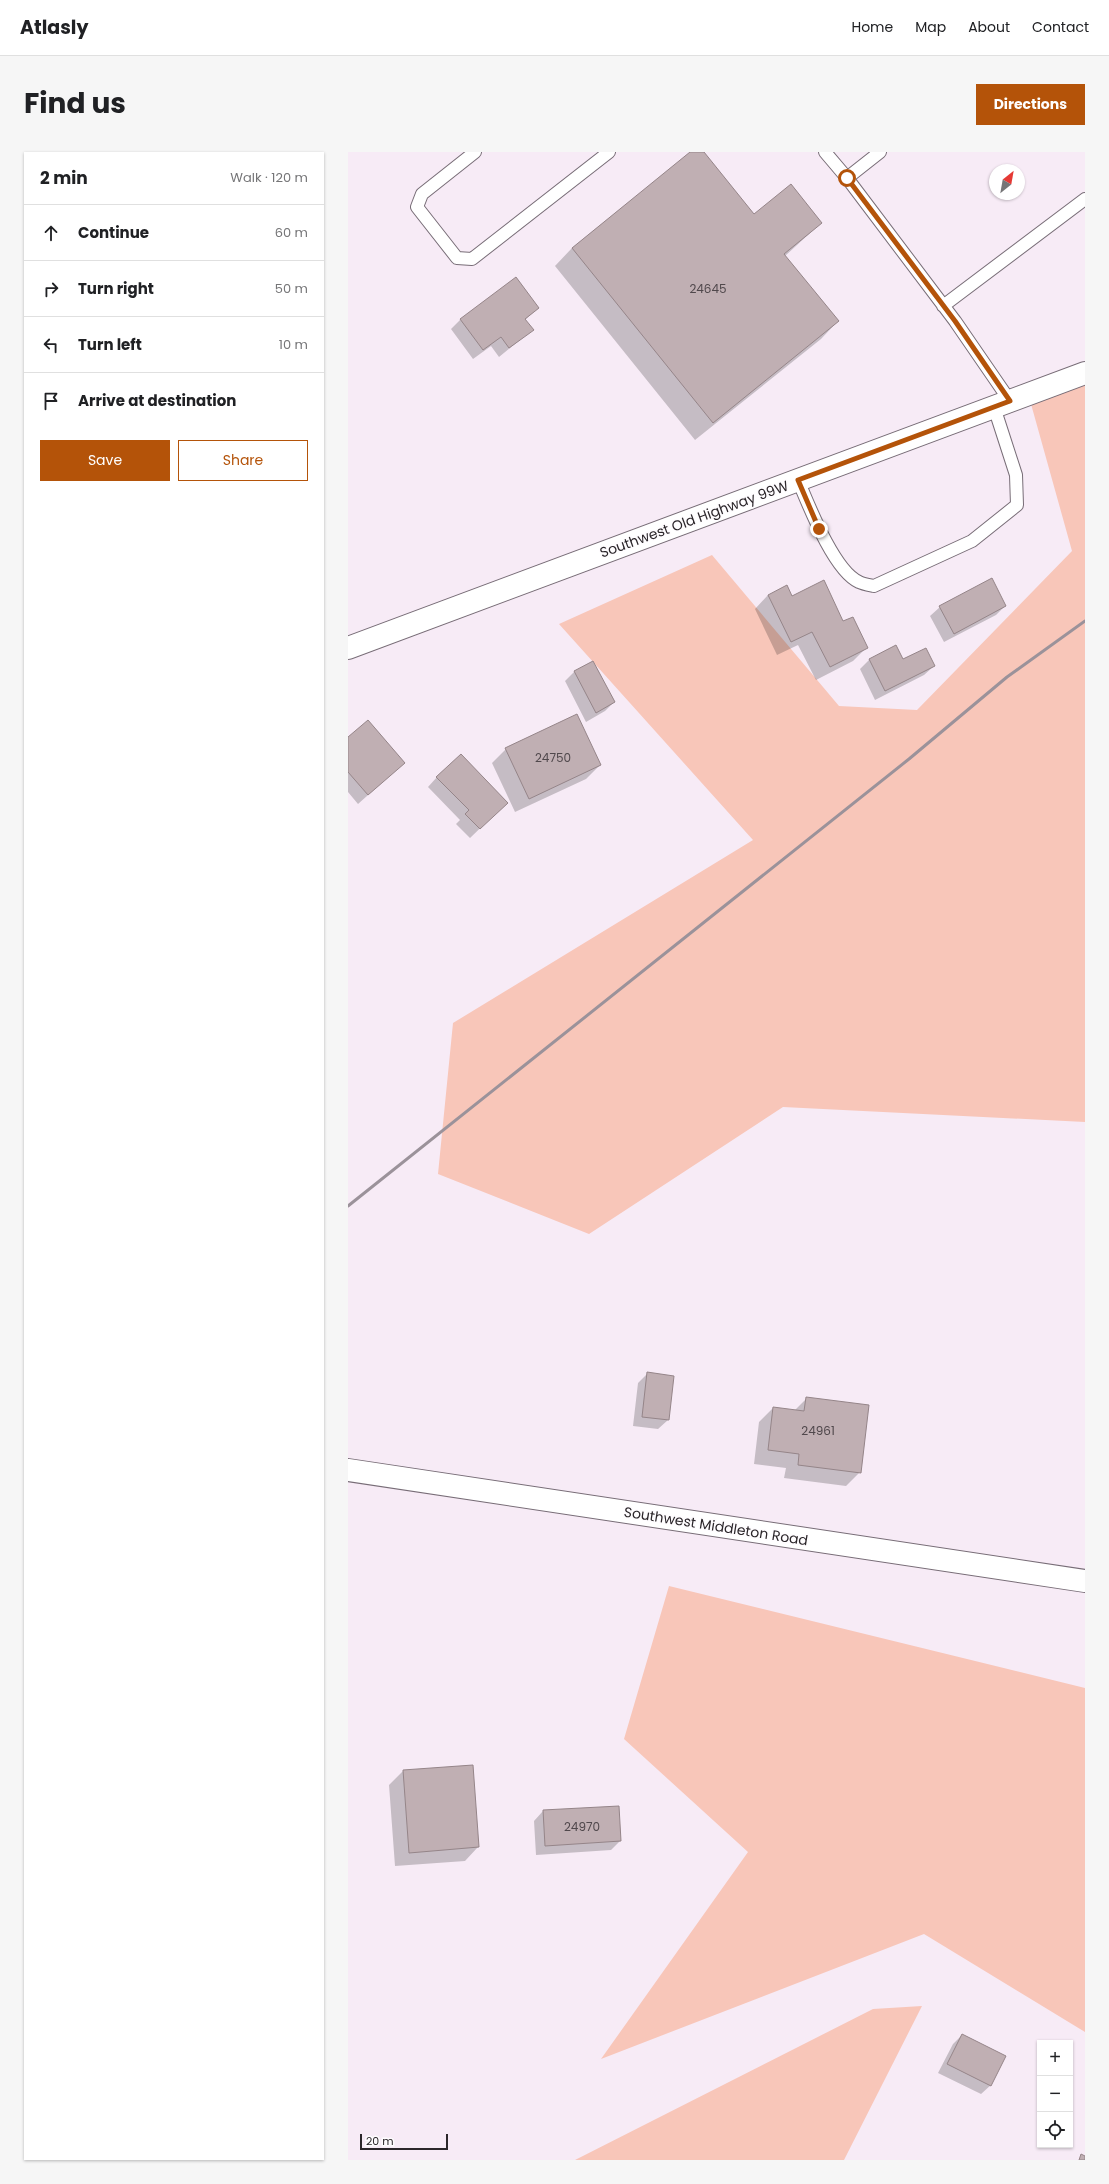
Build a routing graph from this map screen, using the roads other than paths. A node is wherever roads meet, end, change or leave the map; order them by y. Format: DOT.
graph roads {
  1 [pos="475,152"];
  2 [pos="609,152"];
  3 [pos="825,152"];
  4 [pos="880,152"];
  5 [pos="847,178"];
  6 [pos="1085,199"];
  7 [pos="943,306"];
  8 [pos="1085,373"];
  9 [pos="1002,404"];
  10 [pos="798,480"];
  11 [pos="348,648"];
  12 [pos="348,1470"];
  13 [pos="1085,1581"];
  1 -- 2 [label="lane"];
  3 -- 5 [label="lane"];
  4 -- 5 [label="lane"];
  5 -- 7 [label="lane"];
  6 -- 7 [label="lane"];
  7 -- 9 [label="lane"];
  8 -- 9 [label="street, Southwest Old Highway 99W"];
  9 -- 10 [label="street, Southwest Old Highway 99W"];
  9 -- 10 [label="lane"];
  10 -- 11 [label="street, Southwest Old Highway 99W"];
  12 -- 13 [label="street, Southwest Middleton Road"];
}
